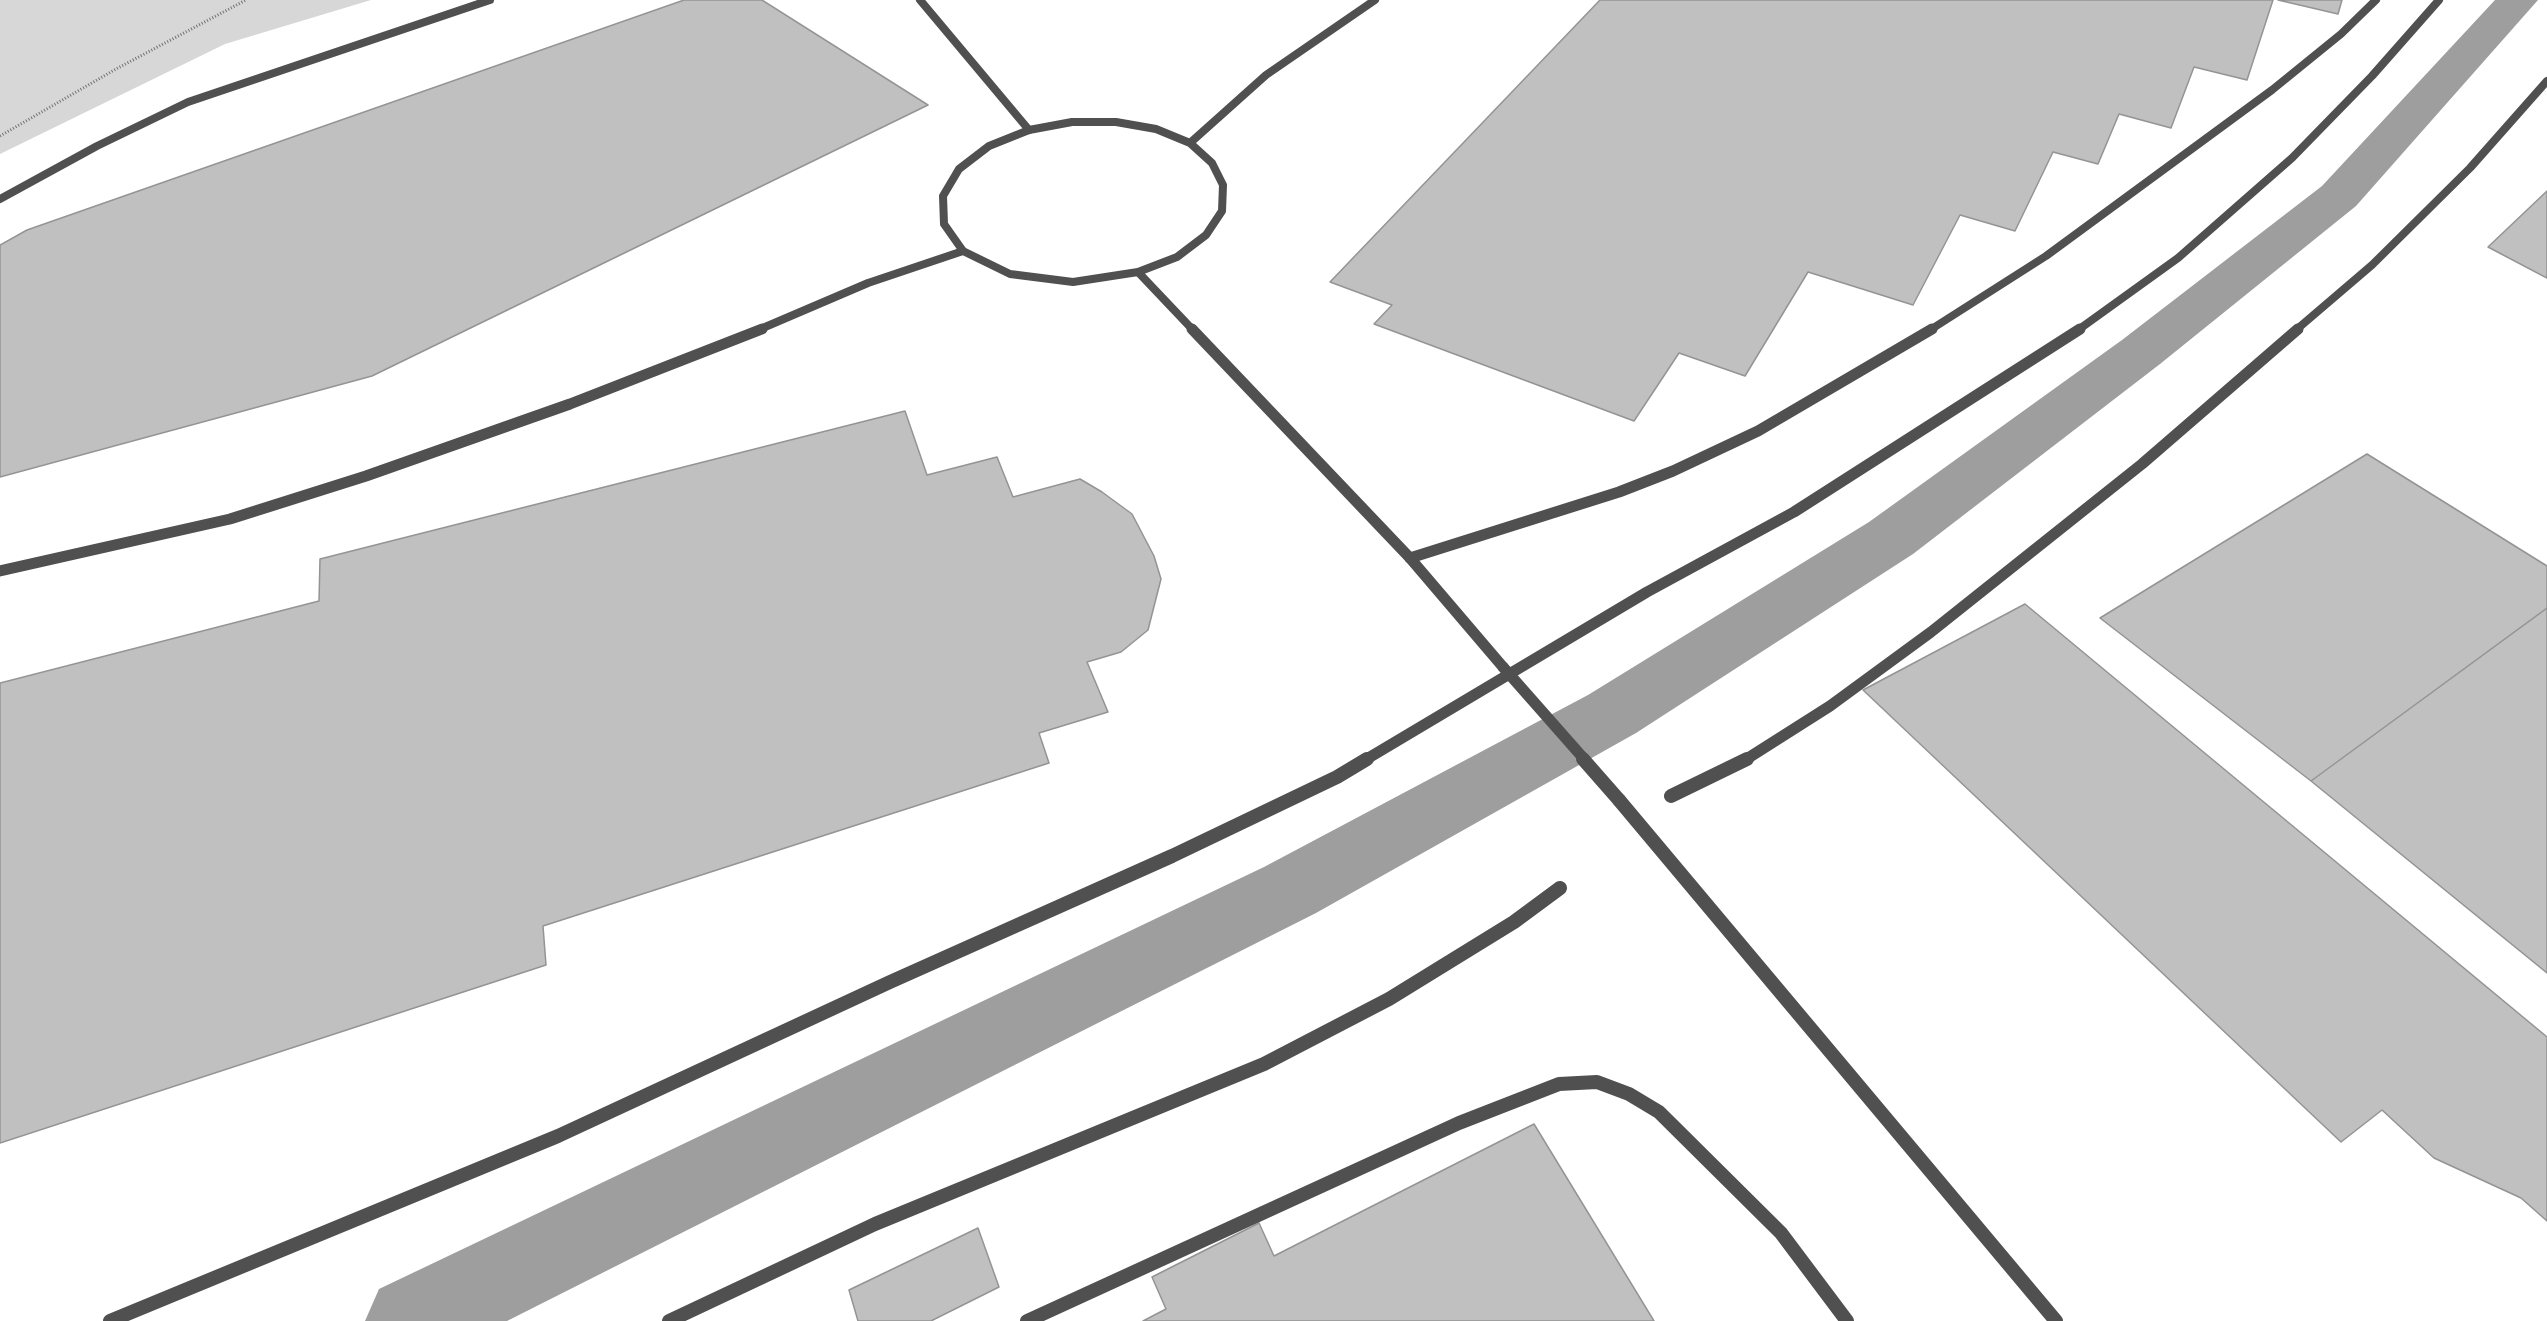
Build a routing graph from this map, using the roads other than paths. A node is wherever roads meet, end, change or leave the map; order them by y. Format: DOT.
graph roads {
  1 [pos="490,0"];
  2 [pos="920,0"];
  3 [pos="1375,0"];
  4 [pos="2376,0"];
  5 [pos="2439,0"];
  6 [pos="2547,81"];
  7 [pos="1029,130"];
  8 [pos="1190,143"];
  9 [pos="0,199"];
  10 [pos="963,251"];
  11 [pos="1138,272"];
  12 [pos="1410,558"];
  13 [pos="0,571"];
  14 [pos="1671,796"];
  15 [pos="1560,888"];
  16 [pos="110,1321"];
  17 [pos="669,1321"];
  18 [pos="1027,1321"];
  19 [pos="1847,1321"];
  20 [pos="2056,1321"];
  1 -- 9 [label="street"];
  2 -- 7 [label="street"];
  3 -- 8 [label="street"];
  4 -- 12 [label="street"];
  5 -- 16 [label="street"];
  6 -- 14 [label="street"];
  7 -- 8 [label="street"];
  7 -- 10 [label="street"];
  8 -- 11 [label="street"];
  10 -- 11 [label="street"];
  10 -- 13 [label="street"];
  11 -- 12 [label="street"];
  12 -- 20 [label="street, bridge"];
  15 -- 17 [label="street"];
  18 -- 19 [label="street"];
}
